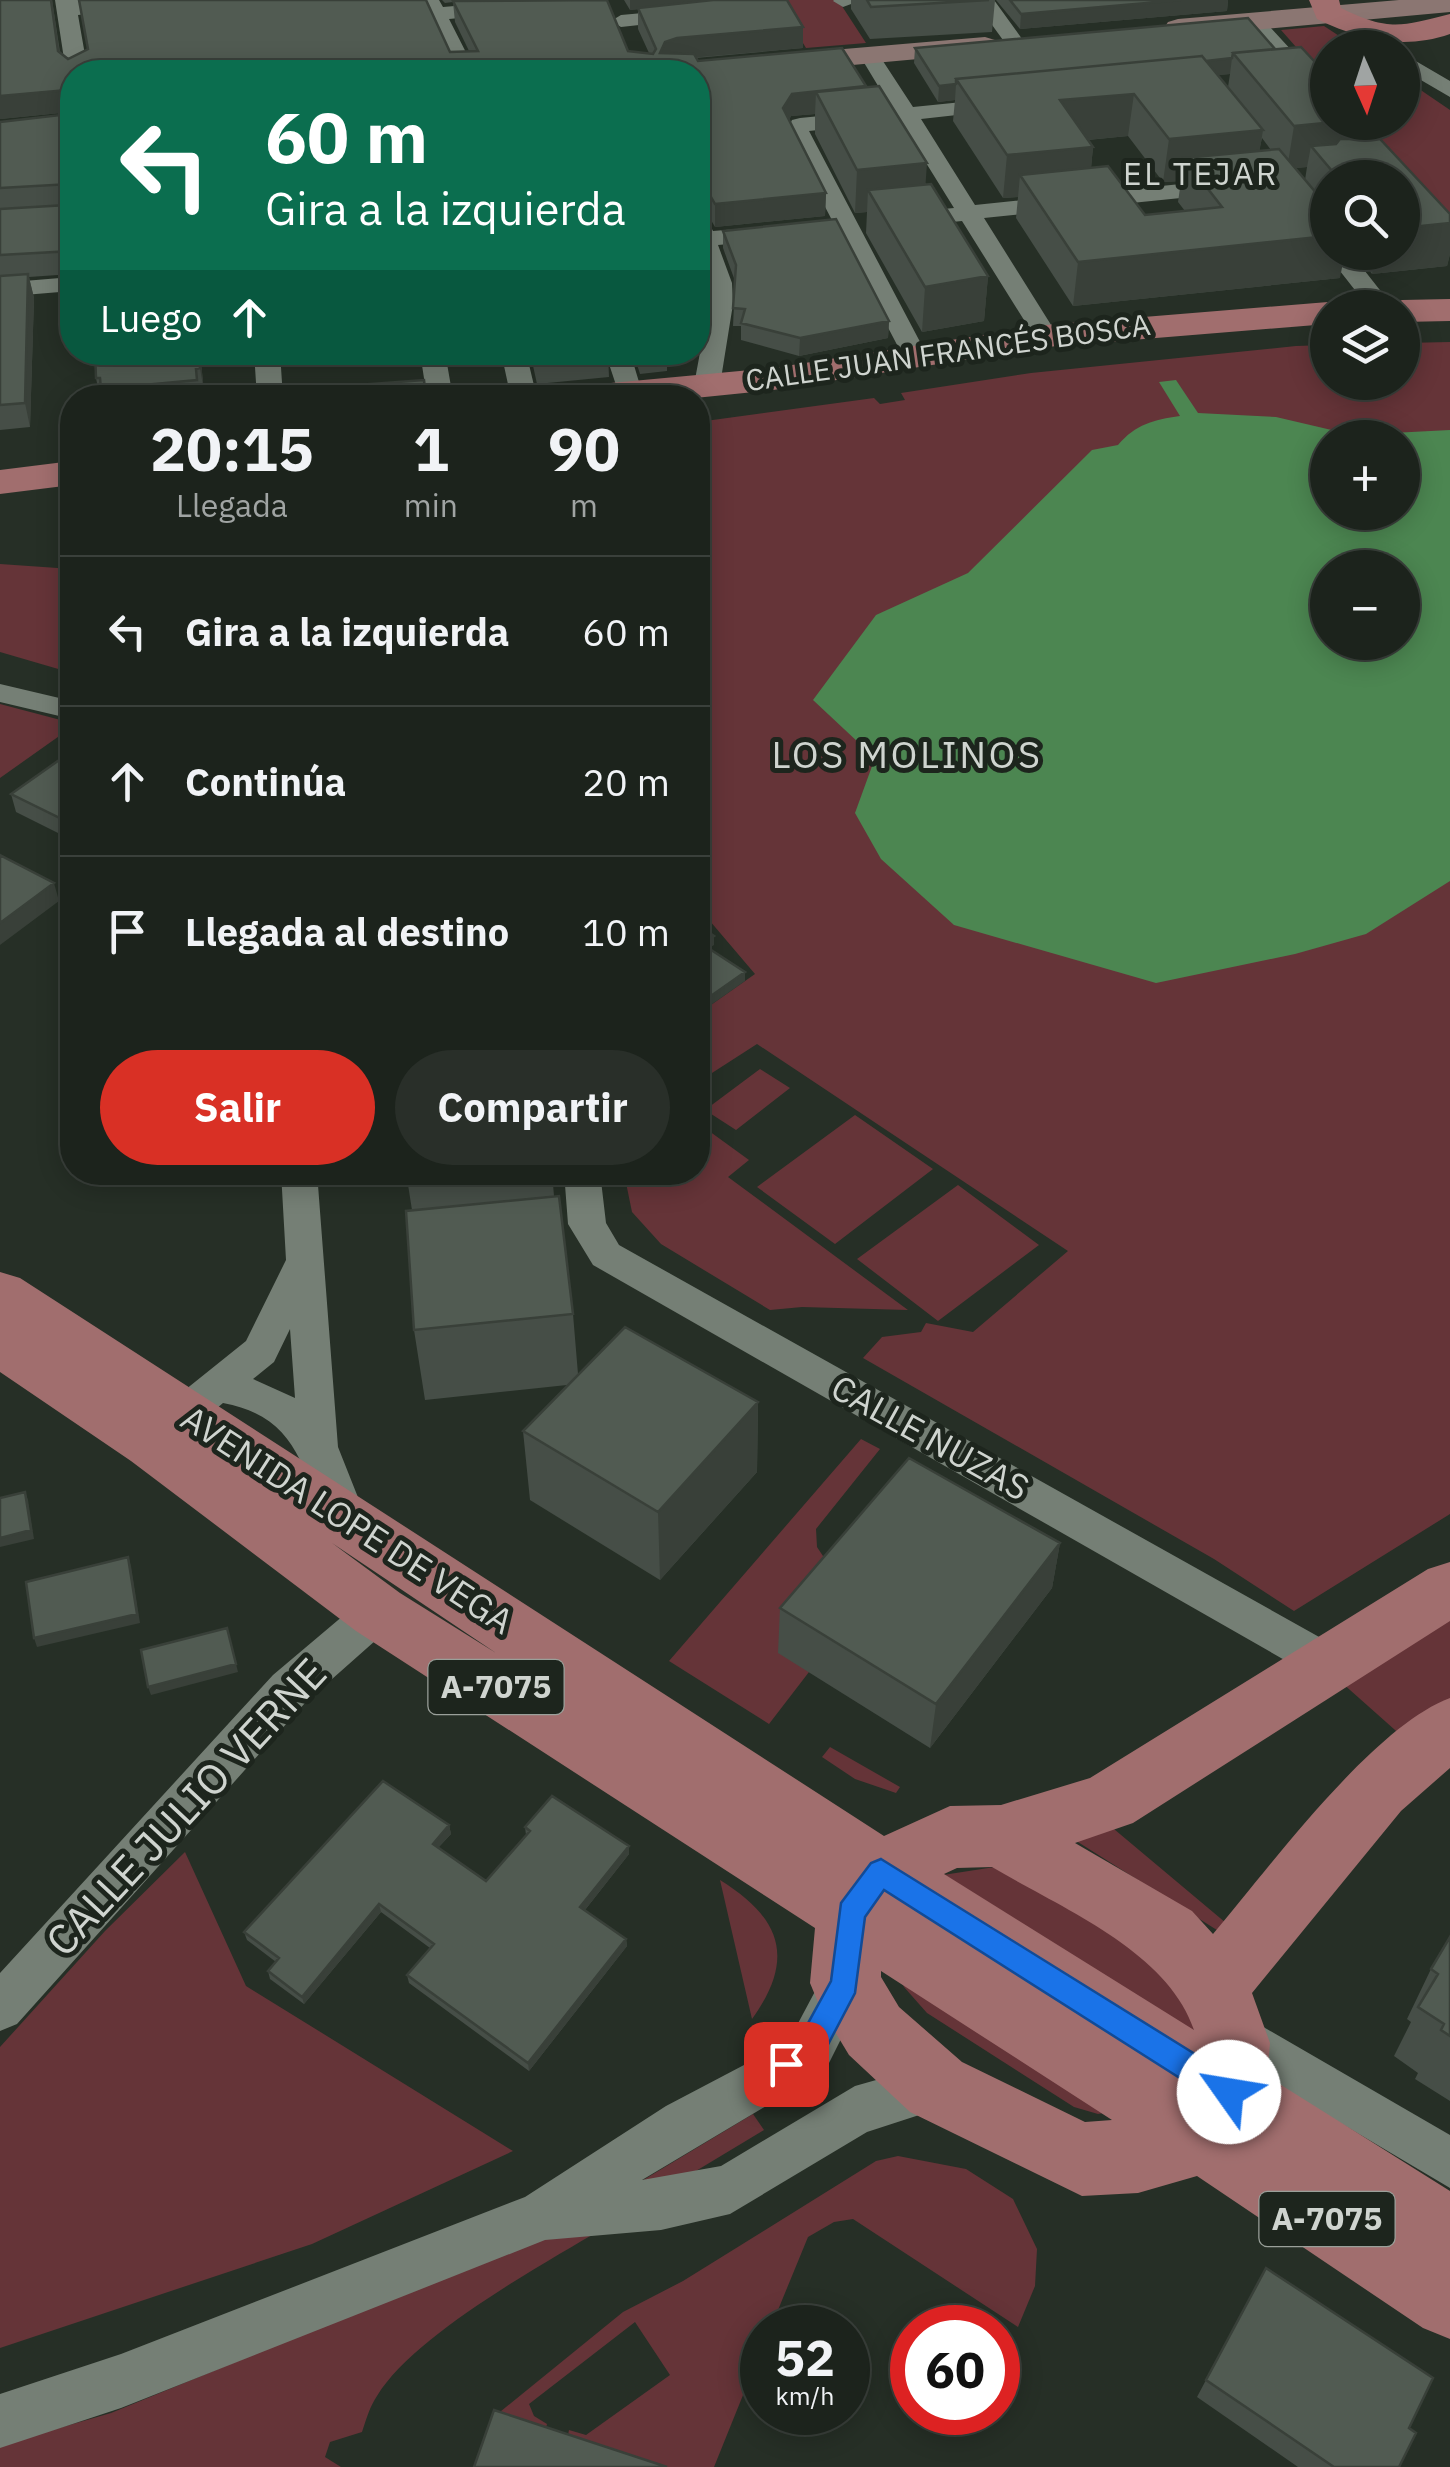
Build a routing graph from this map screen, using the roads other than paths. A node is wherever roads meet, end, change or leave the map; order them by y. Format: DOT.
graph roads {
  1 [pos="173,0"];
  2 [pos="852,0"];
  3 [pos="984,0"];
  4 [pos="843,1"];
  5 [pos="65,5"];
  6 [pos="532,6"];
  7 [pos="1326,6"];
  8 [pos="433,7"];
  9 [pos="716,12"];
  10 [pos="620,19"];
  11 [pos="1252,20"];
  12 [pos="1449,28"];
  13 [pos="1369,30"];
  14 [pos="1144,31"];
  15 [pos="1420,35"];
  16 [pos="1052,40"];
  17 [pos="1015,43"];
  18 [pos="870,56"];
  19 [pos="75,60"];
  20 [pos="459,60"];
  21 [pos="1420,66"];
  22 [pos="710,69"];
  23 [pos="1304,77"];
  24 [pos="1270,80"];
  25 [pos="1310,84"];
  26 [pos="1450,91"];
  27 [pos="1016,102"];
  28 [pos="905,112"];
  29 [pos="1253,184"];
  30 [pos="968,213"];
  31 [pos="836,227"];
  32 [pos="792,231"];
  33 [pos="710,236"];
  34 [pos="710,259"];
  35 [pos="1351,270"];
  36 [pos="60,285"];
  37 [pos="0,290"];
  38 [pos="1368,290"];
  39 [pos="1450,310"];
  40 [pos="1420,311"];
  41 [pos="1310,314"];
  42 [pos="1450,329"];
  43 [pos="1420,330"];
  44 [pos="1310,333"];
  45 [pos="1046,336"];
  46 [pos="710,357"];
  47 [pos="915,357"];
  48 [pos="710,394"];
  49 [pos="710,395"];
  50 [pos="60,454"];
  51 [pos="0,461"];
  52 [pos="60,474"];
  53 [pos="0,482"];
  54 [pos="0,693"];
  55 [pos="60,707"];
  56 [pos="300,1185"];
  57 [pos="583,1185"];
  58 [pos="304,1262"];
  59 [pos="0,1293"];
  60 [pos="0,1344"];
  61 [pos="185,1415"];
  62 [pos="318,1447"];
  63 [pos="344,1515"];
  64 [pos="1450,1588"];
  65 [pos="378,1612"];
  66 [pos="1331,1665"];
  67 [pos="1450,1727"];
  68 [pos="1001,1836"];
  69 [pos="866,1892"];
  70 [pos="845,1984"];
  71 [pos="0,2008"];
  72 [pos="1219,2061"];
  73 [pos="936,2088"];
  74 [pos="1450,2163"];
  75 [pos="541,2216"];
  76 [pos="1450,2234"];
  77 [pos="1450,2301"];
  78 [pos="0,2422"];
  1 -- 5 [label="street"];
  2 -- 4 [label="street"];
  3 -- 17 [label="street"];
  5 -- 19 [label="street"];
  6 -- 8 [label="street"];
  7 -- 11 [label="main road"];
  7 -- 12 [label="main road"];
  7 -- 13 [label="main road"];
  8 -- 20 [label="street"];
  9 -- 10 [label="street"];
  11 -- 14 [label="main road"];
  11 -- 23 [label="street"];
  12 -- 15 [label="main road"];
  16 -- 17 [label="main road"];
  17 -- 18 [label="main road"];
  18 -- 22 [label="main road"];
  18 -- 28 [label="street"];
  21 -- 26 [label="street"];
  23 -- 24 [label="street"];
  23 -- 25 [label="street"];
  27 -- 28 [label="street"];
  28 -- 30 [label="street"];
  28 -- 31 [label="street"];
  29 -- 30 [label="street"];
  30 -- 31 [label="street"];
  30 -- 45 [label="street"];
  31 -- 47 [label="street"];
  32 -- 33 [label="street"];
  34 -- 46 [label="street"];
  35 -- 38 [label="street"];
  36 -- 37 [label="street"];
  39 -- 40 [label="main road"];
  41 -- 45 [label="main road, CALLE JUAN FRANCÉS BOSCA"];
  42 -- 43 [label="main road"];
  44 -- 49 [label="main road, CALLE JUAN FRANCÉS BOSCA"];
  45 -- 47 [label="main road, CALLE JUAN FRANCÉS BOSCA"];
  47 -- 48 [label="main road, CALLE JUAN FRANCÉS BOSCA"];
  50 -- 51 [label="main road"];
  52 -- 53 [label="main road"];
  54 -- 55 [label="street"];
  56 -- 58 [label="street"];
  57 -- 66 [label="street, CALLE NUZAS"];
  58 -- 61 [label="street"];
  58 -- 62 [label="street"];
  59 -- 61 [label="main road, AVENIDA LOPE DE VEGA / A-7075"];
  60 -- 61 [label="main road, AVENIDA LOPE DE VEGA / A-7075"];
  61 -- 62 [label="street"];
  61 -- 63 [label="main road, AVENIDA LOPE DE VEGA / A-7075"];
  61 -- 65 [label="main road, AVENIDA LOPE DE VEGA / A-7075"];
  62 -- 63 [label="street"];
  63 -- 69 [label="main road, AVENIDA LOPE DE VEGA / A-7075"];
  64 -- 66 [label="main road"];
  65 -- 69 [label="main road, AVENIDA LOPE DE VEGA / A-7075"];
  65 -- 71 [label="street, CALLE JULIO VERNE"];
  66 -- 68 [label="main road"];
  67 -- 72 [label="main road"];
  68 -- 69 [label="main road"];
  68 -- 72 [label="main road"];
  69 -- 70 [label="main road"];
  69 -- 72 [label="main road, AVENIDA LOPE DE VEGA / A-7075"];
  70 -- 73 [label="main road"];
  70 -- 75 [label="street"];
  72 -- 73 [label="main road"];
  72 -- 74 [label="street, AVENIDA LOPE DE VEGA"];
  72 -- 76 [label="main road, AVENIDA LOPE DE VEGA / A-7075"];
  72 -- 77 [label="main road, AVENIDA LOPE DE VEGA / A-7075"];
  73 -- 75 [label="street"];
  75 -- 78 [label="street"];
}
